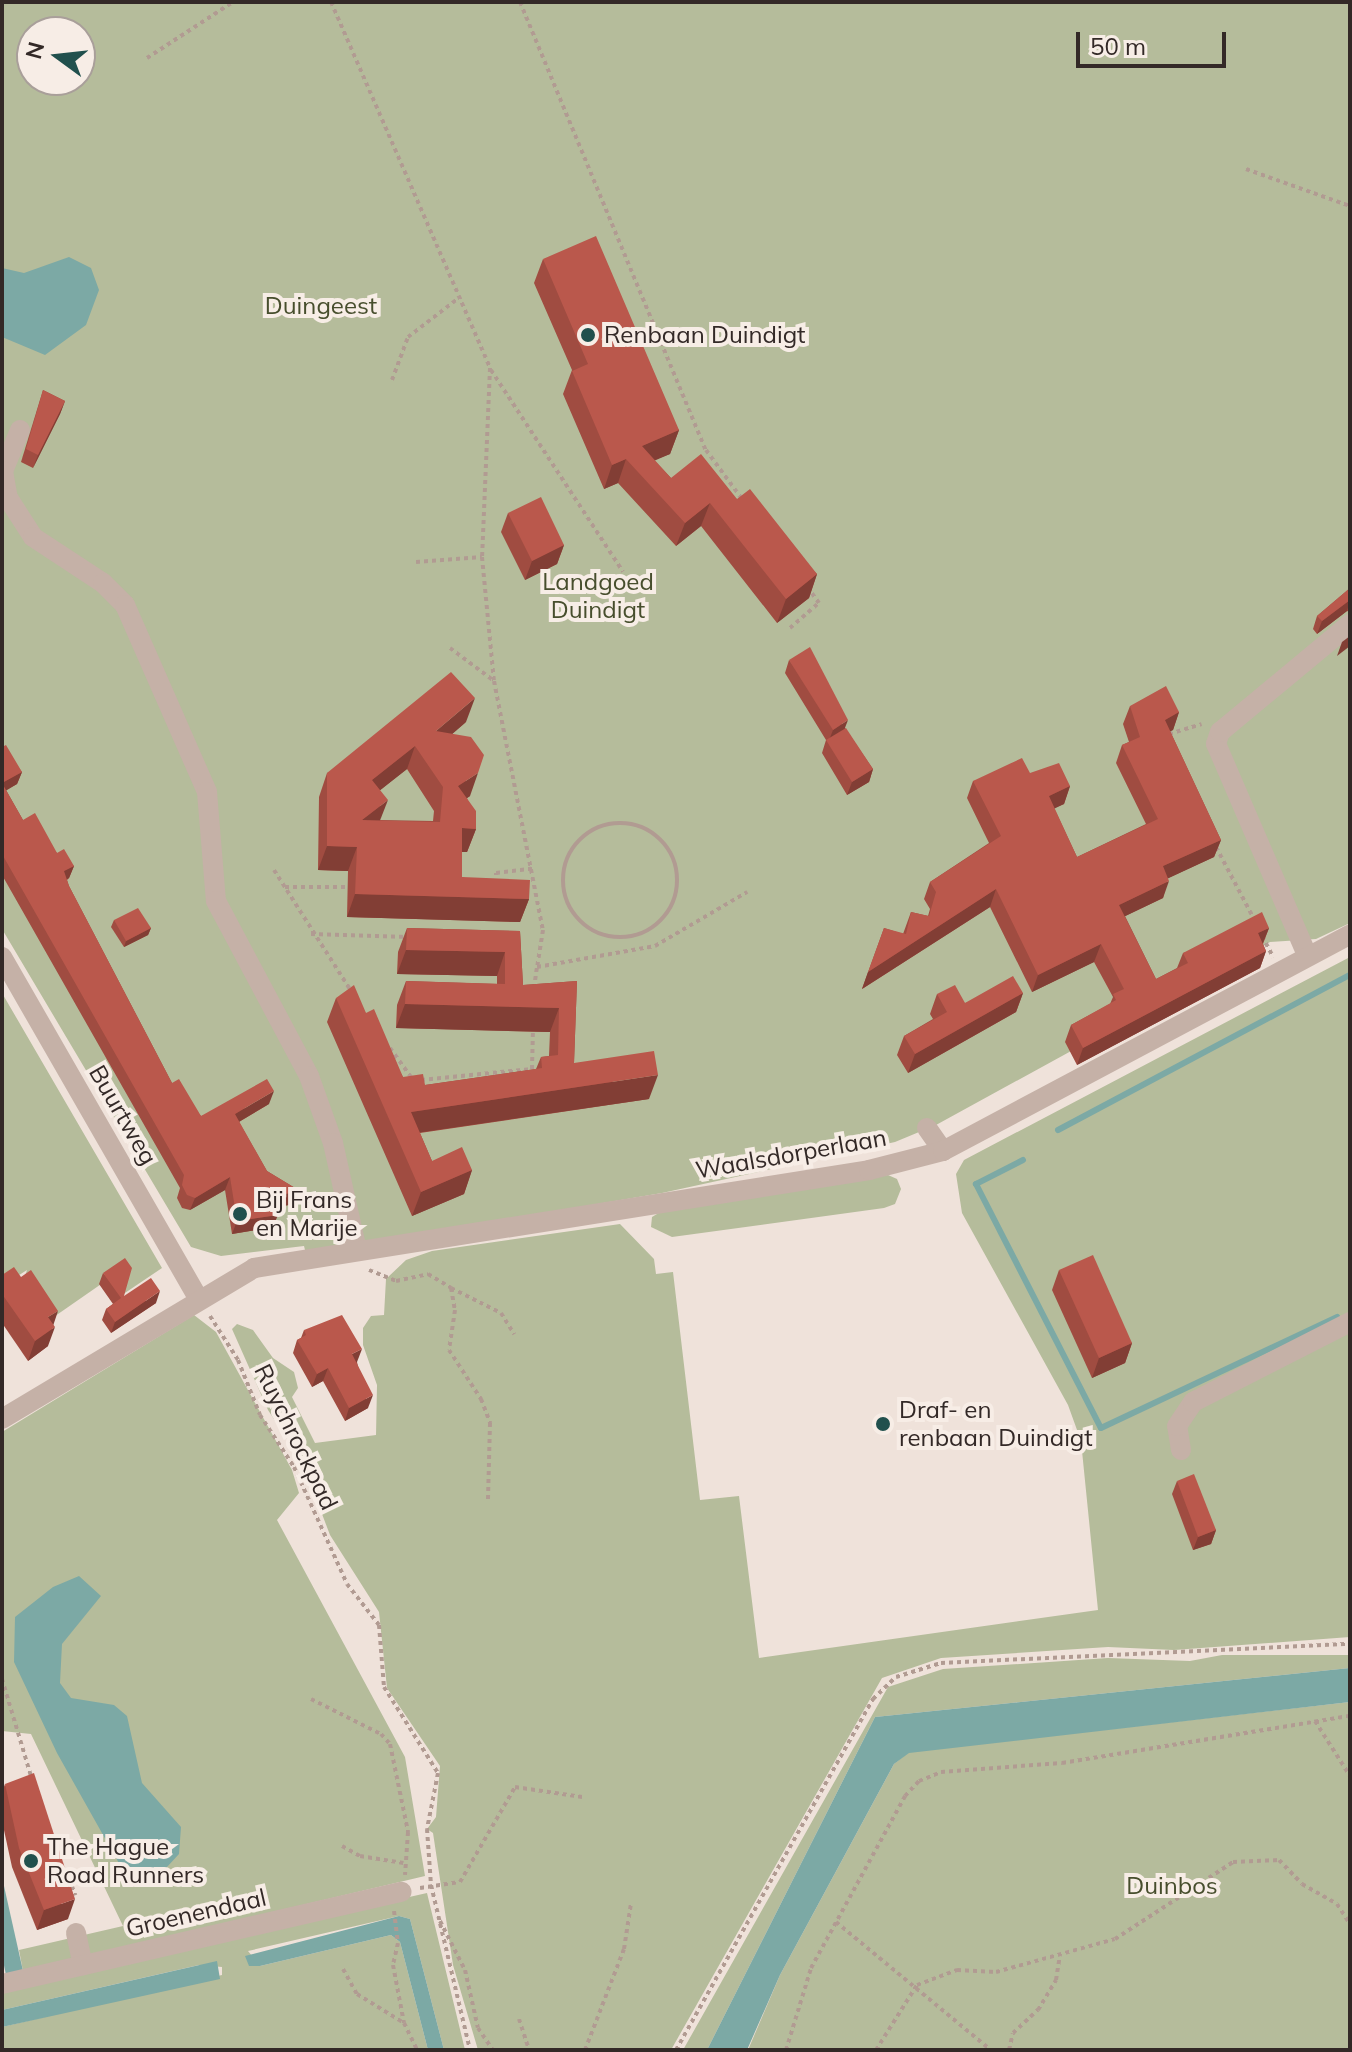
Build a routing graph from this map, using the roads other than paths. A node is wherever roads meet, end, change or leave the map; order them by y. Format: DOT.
graph roads {
  1 [pos="20,430"];
  2 [pos="1350,624"];
  3 [pos="1350,935"];
  4 [pos="1307,955"];
  5 [pos="2,957"];
  6 [pos="927,1128"];
  7 [pos="943,1151"];
  8 [pos="360,1250"];
  9 [pos="198,1298"];
  10 [pos="1350,1322"];
  11 [pos="2,1419"];
  12 [pos="1181,1450"];
  13 [pos="404,1886"];
  14 [pos="76,1933"];
  15 [pos="83,1965"];
  16 [pos="2,1984"];
  1 -- 8 [label="street"];
  2 -- 4 [label="street"];
  3 -- 4 [label="street, Waalsdorperlaan"];
  4 -- 7 [label="street, Waalsdorperlaan"];
  5 -- 9 [label="street, Buurtweg"];
  6 -- 7 [label="street"];
  7 -- 8 [label="street, Waalsdorperlaan"];
  8 -- 9 [label="street, Waalsdorperlaan"];
  9 -- 11 [label="street"];
  10 -- 12 [label="street"];
  13 -- 15 [label="street, Groenendaal"];
  14 -- 15 [label="street"];
  15 -- 16 [label="street, Groenendaal"];
}
